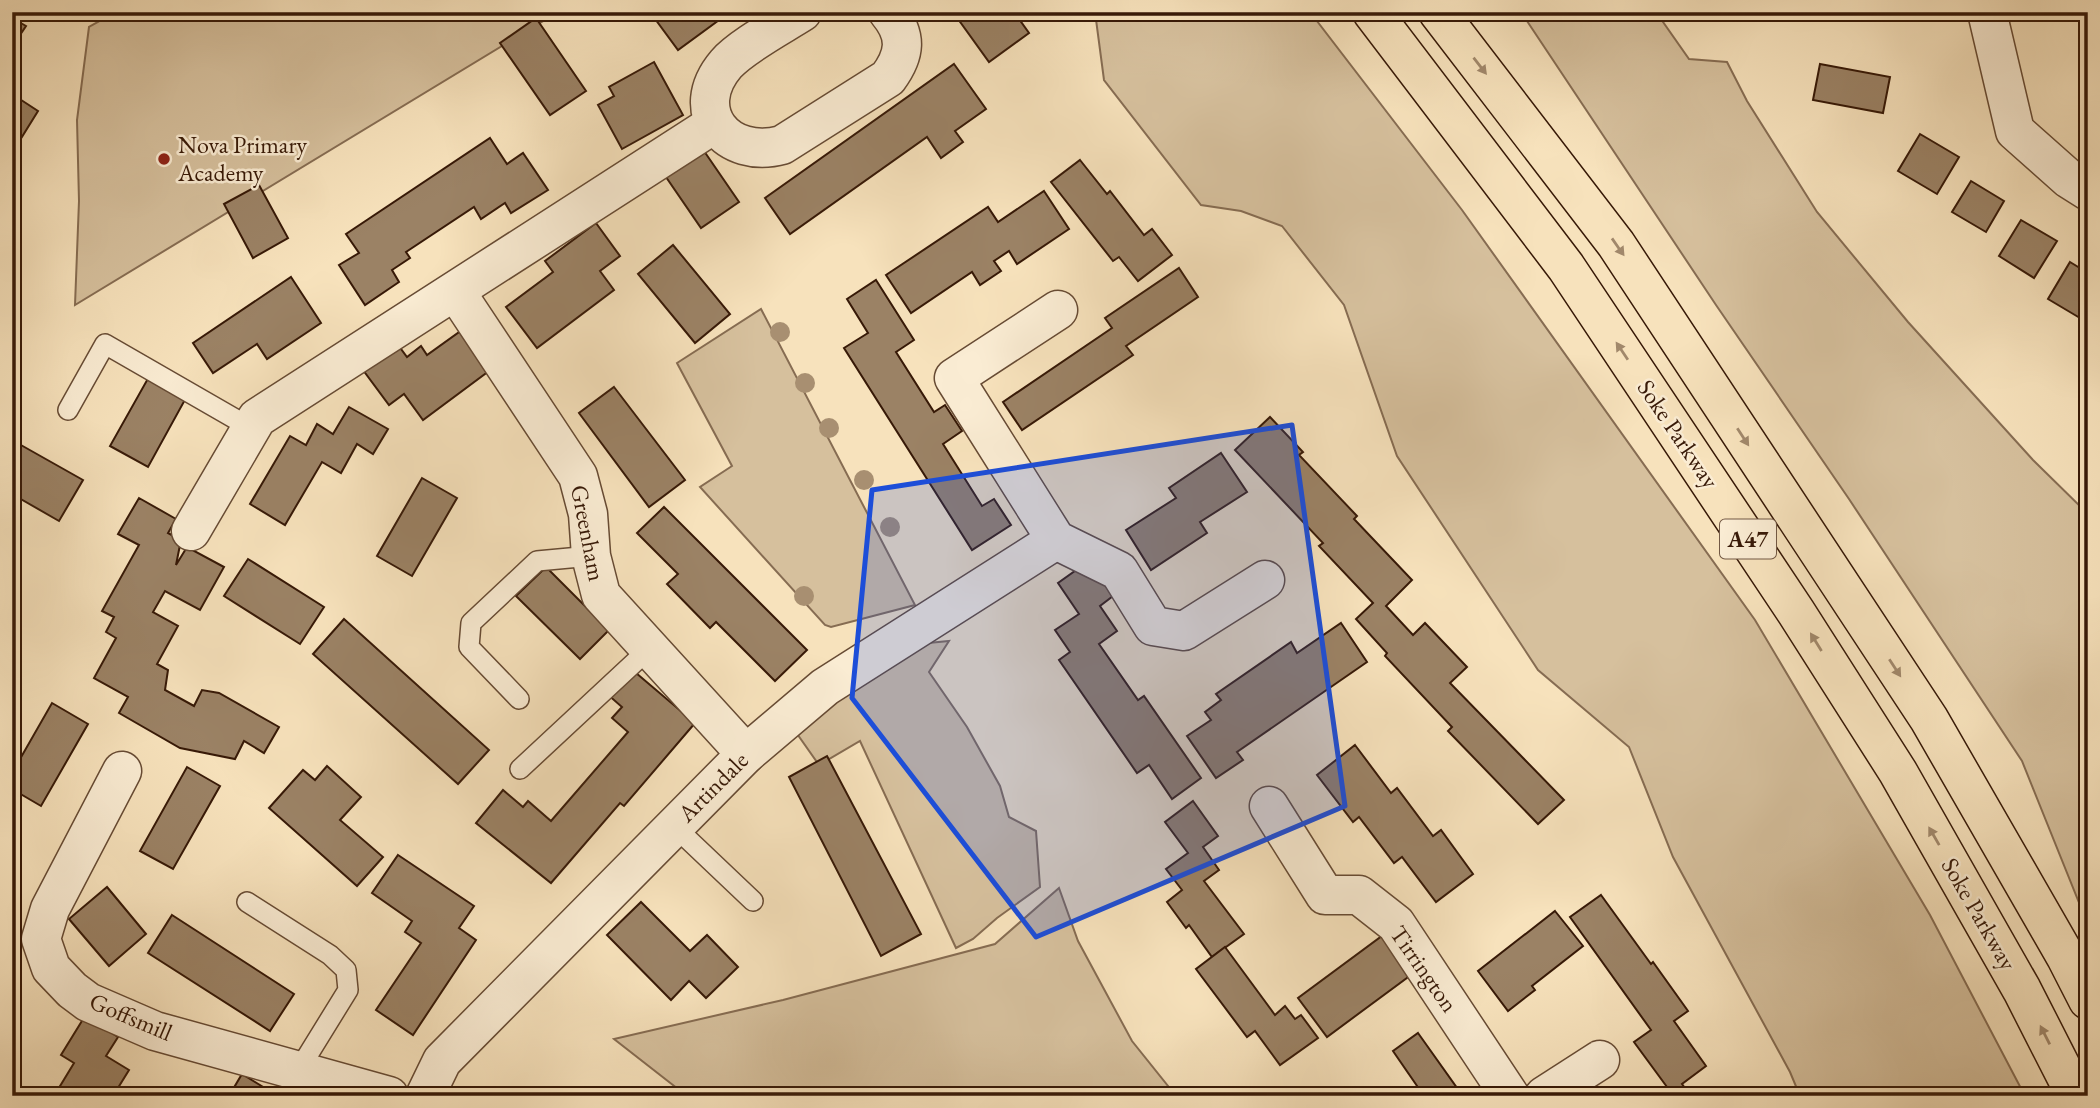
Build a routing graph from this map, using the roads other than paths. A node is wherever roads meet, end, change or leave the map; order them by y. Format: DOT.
graph roads {
  1 [pos="802,12"];
  2 [pos="888,12"];
  3 [pos="1372,12"];
  4 [pos="1438,12"];
  5 [pos="1987,12"];
  6 [pos="714,124"];
  7 [pos="2088,191"];
  8 [pos="456,292"];
  9 [pos="1058,310"];
  10 [pos="68,410"];
  11 [pos="251,428"];
  12 [pos="191,531"];
  13 [pos="1056,540"];
  14 [pos="591,556"];
  15 [pos="1265,580"];
  16 [pos="650,648"];
  17 [pos="519,699"];
  18 [pos="746,754"];
  19 [pos="520,769"];
  20 [pos="122,771"];
  21 [pos="1269,806"];
  22 [pos="674,826"];
  23 [pos="753,901"];
  24 [pos="247,902"];
  25 [pos="2088,1000"];
  26 [pos="1600,1060"];
  27 [pos="309,1081"];
  28 [pos="389,1096"];
  29 [pos="425,1096"];
  30 [pos="1510,1096"];
  31 [pos="1544,1096"];
  32 [pos="2076,1096"];
  1 -- 6 [label="street"];
  2 -- 6 [label="street"];
  32 -- 3 [label="highway, Soke Parkway / A47, one-way"];
  4 -- 25 [label="highway, A47, one-way"];
  5 -- 7 [label="street"];
  6 -- 8 [label="street"];
  8 -- 11 [label="street"];
  8 -- 14 [label="street, Greenham"];
  9 -- 13 [label="street"];
  10 -- 11 [label="lane"];
  11 -- 12 [label="street"];
  13 -- 15 [label="street"];
  13 -- 18 [label="street, Artindale"];
  14 -- 16 [label="street, Greenham"];
  14 -- 17 [label="lane"];
  16 -- 18 [label="street, Greenham"];
  16 -- 19 [label="lane"];
  18 -- 22 [label="street, Artindale"];
  20 -- 27 [label="street, Goffsmill"];
  21 -- 30 [label="street, Tirrington"];
  22 -- 23 [label="lane"];
  22 -- 29 [label="street, Artindale"];
  24 -- 27 [label="lane"];
  26 -- 31 [label="street"];
  27 -- 28 [label="street, Goffsmill"];
}
